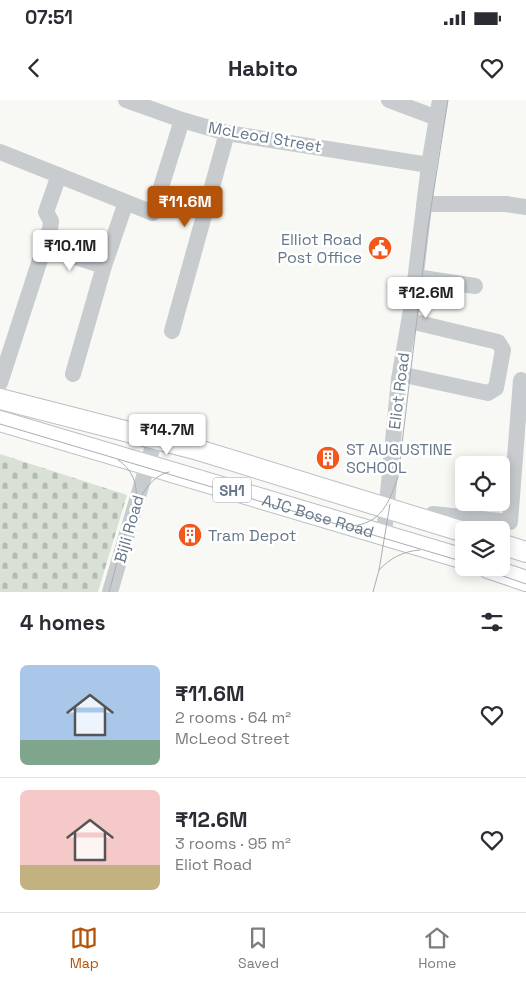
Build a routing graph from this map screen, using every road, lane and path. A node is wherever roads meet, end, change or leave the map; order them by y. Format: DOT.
graph roads {
  1 [pos="126,100"];
  2 [pos="389,100"];
  3 [pos="440,100"];
  4 [pos="437,118"];
  5 [pos="182,120"];
  6 [pos="227,134"];
  7 [pos="0,152"];
  8 [pos="429,165"];
  9 [pos="59,175"];
  10 [pos="126,202"];
  11 [pos="424,204"];
  12 [pos="526,207"];
  13 [pos="44,247"];
  14 [pos="104,266"];
  15 [pos="416,277"];
  16 [pos="475,286"];
  17 [pos="410,320"];
  18 [pos="172,331"];
  19 [pos="74,374"];
  20 [pos="400,374"];
  21 [pos="521,380"];
  22 [pos="0,383"];
  23 [pos="0,400"];
  24 [pos="0,421"];
  25 [pos="155,439"];
  26 [pos="148,465"];
  27 [pos="386,507"];
  28 [pos="430,521"];
  29 [pos="455,529"];
  30 [pos="384,534"];
  31 [pos="510,547"];
  32 [pos="526,552"];
  33 [pos="455,556"];
  34 [pos="510,576"];
  35 [pos="526,581"];
  36 [pos="110,592"];
  1 -- 5 [label="street, McLeod Street"];
  2 -- 4 [label="street"];
  3 -- 4 [label="street, Eliot Road"];
  4 -- 8 [label="street, Eliot Road"];
  5 -- 6 [label="street, McLeod Street"];
  5 -- 10 [label="street"];
  6 -- 8 [label="street, McLeod Street"];
  6 -- 18 [label="street"];
  7 -- 9 [label="street"];
  8 -- 11 [label="street, Eliot Road"];
  9 -- 10 [label="street"];
  9 -- 13 [label="street"];
  10 -- 14 [label="street"];
  11 -- 12 [label="street"];
  11 -- 15 [label="street, Eliot Road"];
  13 -- 14 [label="street"];
  13 -- 22 [label="street"];
  14 -- 19 [label="street"];
  15 -- 16 [label="street"];
  15 -- 17 [label="street, Eliot Road"];
  17 -- 20 [label="street, Eliot Road"];
  17 -- 20 [label="street"];
  20 -- 27 [label="street, Eliot Road"];
  21 -- 28 [label="street"];
  23 -- 25 [label="main road"];
  24 -- 26 [label="main road, AJC Bose Road / SH1"];
  25 -- 26 [label="street, Bijli Road"];
  25 -- 27 [label="main road"];
  26 -- 30 [label="main road, AJC Bose Road / SH1"];
  26 -- 36 [label="street, Bijli Road"];
  27 -- 28 [label="main road"];
  27 -- 30 [label="street, Eliot Road"];
  28 -- 29 [label="main road"];
  30 -- 33 [label="main road, AJC Bose Road / SH1"];
  31 -- 32 [label="main road"];
  34 -- 35 [label="main road"];
}
